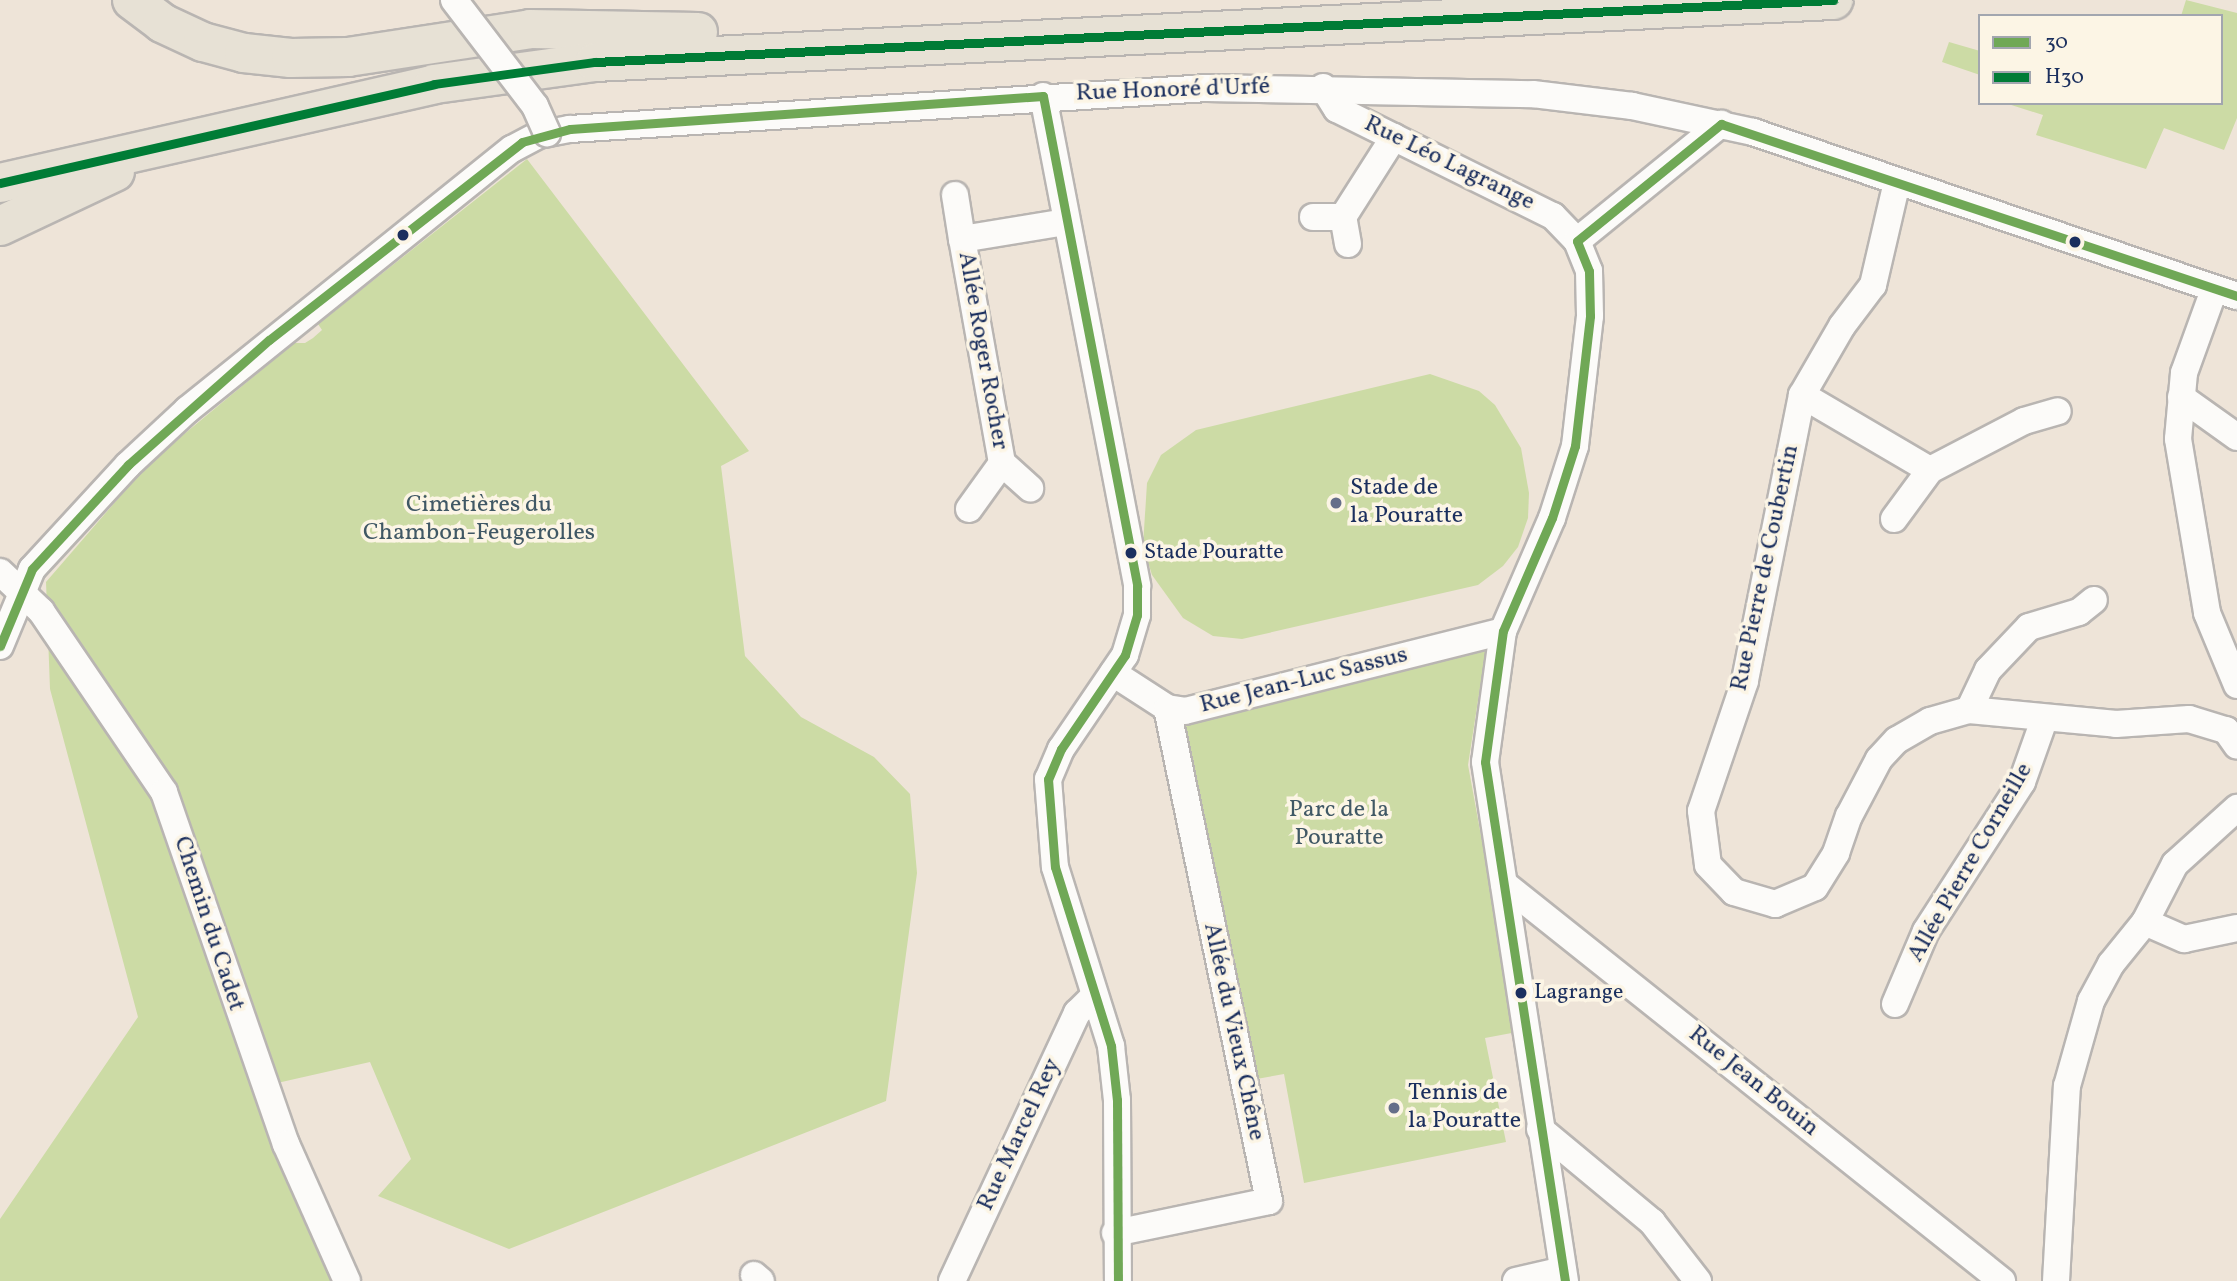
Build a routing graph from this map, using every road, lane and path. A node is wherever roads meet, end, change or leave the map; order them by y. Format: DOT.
graph roads {
  1 [pos="132,0"];
  2 [pos="454,0"];
  3 [pos="1318,0"];
  4 [pos="1833,0"];
  5 [pos="698,32"];
  6 [pos="1323,87"];
  7 [pos="1043,96"];
  8 [pos="1721,124"];
  9 [pos="547,133"];
  10 [pos="1394,137"];
  11 [pos="187,140"];
  12 [pos="0,159"];
  13 [pos="1897,182"];
  14 [pos="0,183"];
  15 [pos="955,195"];
  16 [pos="1313,217"];
  17 [pos="1343,217"];
  18 [pos="1066,222"];
  19 [pos="0,226"];
  20 [pos="962,239"];
  21 [pos="1577,241"];
  22 [pos="1348,244"];
  23 [pos="2226,293"];
  24 [pos="1802,395"];
  25 [pos="2181,397"];
  26 [pos="2058,411"];
  27 [pos="2237,437"];
  28 [pos="1002,463"];
  29 [pos="1930,470"];
  30 [pos="1030,488"];
  31 [pos="969,509"];
  32 [pos="1894,519"];
  33 [pos="0,572"];
  34 [pos="21,594"];
  35 [pos="2094,600"];
  36 [pos="1503,631"];
  37 [pos="0,646"];
  38 [pos="1113,673"];
  39 [pos="2237,685"];
  40 [pos="1167,708"];
  41 [pos="1969,710"];
  42 [pos="2044,720"];
  43 [pos="2237,746"];
  44 [pos="2237,808"];
  45 [pos="1504,884"];
  46 [pos="2145,922"];
  47 [pos="2237,929"];
  48 [pos="1095,995"];
  49 [pos="1895,1004"];
  50 [pos="1540,1129"];
  51 [pos="1115,1233"];
  52 [pos="1564,1275"];
  53 [pos="347,1281"];
  54 [pos="952,1281"];
  55 [pos="1118,1281"];
  56 [pos="1516,1281"];
  57 [pos="1698,1281"];
  58 [pos="2002,1281"];
  59 [pos="2056,1281"];
  1 -- 5 [label="highway"];
  2 -- 9 [label="street, bridge"];
  3 -- 5 [label="highway"];
  4 -- 11 [label="highway"];
  5 -- 12 [label="highway"];
  6 -- 7 [label="street, Rue Honoré d'Urfé"];
  6 -- 8 [label="street, Rue Honoré d'Urfé"];
  6 -- 10 [label="street, Rue Léo Lagrange"];
  7 -- 9 [label="street, Rue Honoré d'Urfé"];
  7 -- 18 [label="street"];
  8 -- 13 [label="street, Rue Honoré d'Urfé"];
  8 -- 21 [label="street"];
  9 -- 34 [label="street, Rue Honoré d'Urfé"];
  10 -- 17 [label="street"];
  10 -- 21 [label="street, Rue Léo Lagrange"];
  11 -- 14 [label="highway"];
  11 -- 19 [label="highway"];
  13 -- 23 [label="street, Rue Honoré d'Urfé"];
  13 -- 24 [label="street, Rue Pierre de Coubertin"];
  15 -- 20 [label="street, Allée Roger Rocher"];
  16 -- 17 [label="street"];
  17 -- 22 [label="street"];
  18 -- 20 [label="street, Allée Roger Rocher"];
  18 -- 38 [label="street"];
  20 -- 28 [label="street, Allée Roger Rocher"];
  21 -- 36 [label="street, Rue Léo Lagrange"];
  23 -- 25 [label="street"];
  24 -- 29 [label="street"];
  24 -- 41 [label="street, Rue Pierre de Coubertin"];
  25 -- 27 [label="street"];
  25 -- 39 [label="street"];
  26 -- 29 [label="street"];
  28 -- 30 [label="street, Allée Roger Rocher"];
  28 -- 31 [label="street, Allée Roger Rocher"];
  29 -- 32 [label="street"];
  33 -- 34 [label="street, Chemin du Cadet"];
  34 -- 37 [label="street, Rue Honoré d'Urfé"];
  34 -- 53 [label="street, Chemin du Cadet"];
  35 -- 41 [label="street"];
  36 -- 40 [label="street, Rue Jean-Luc Sassus"];
  36 -- 45 [label="street, Rue Léo Lagrange"];
  38 -- 40 [label="street, Rue Jean-Luc Sassus"];
  38 -- 48 [label="street"];
  40 -- 51 [label="street, Allée du Vieux Chêne"];
  41 -- 42 [label="street, Rue Pierre de Coubertin"];
  42 -- 43 [label="street, Rue Pierre de Coubertin"];
  42 -- 49 [label="street, Allée Pierre Corneille"];
  44 -- 46 [label="street"];
  45 -- 50 [label="street, Rue Léo Lagrange"];
  45 -- 58 [label="street, Rue Jean Bouin"];
  46 -- 47 [label="street"];
  46 -- 59 [label="street"];
  48 -- 51 [label="street"];
  48 -- 54 [label="street, Rue Marcel Rey"];
  50 -- 52 [label="street, Rue Léo Lagrange"];
  50 -- 57 [label="street"];
  51 -- 55 [label="street"];
  52 -- 56 [label="street"];
}
